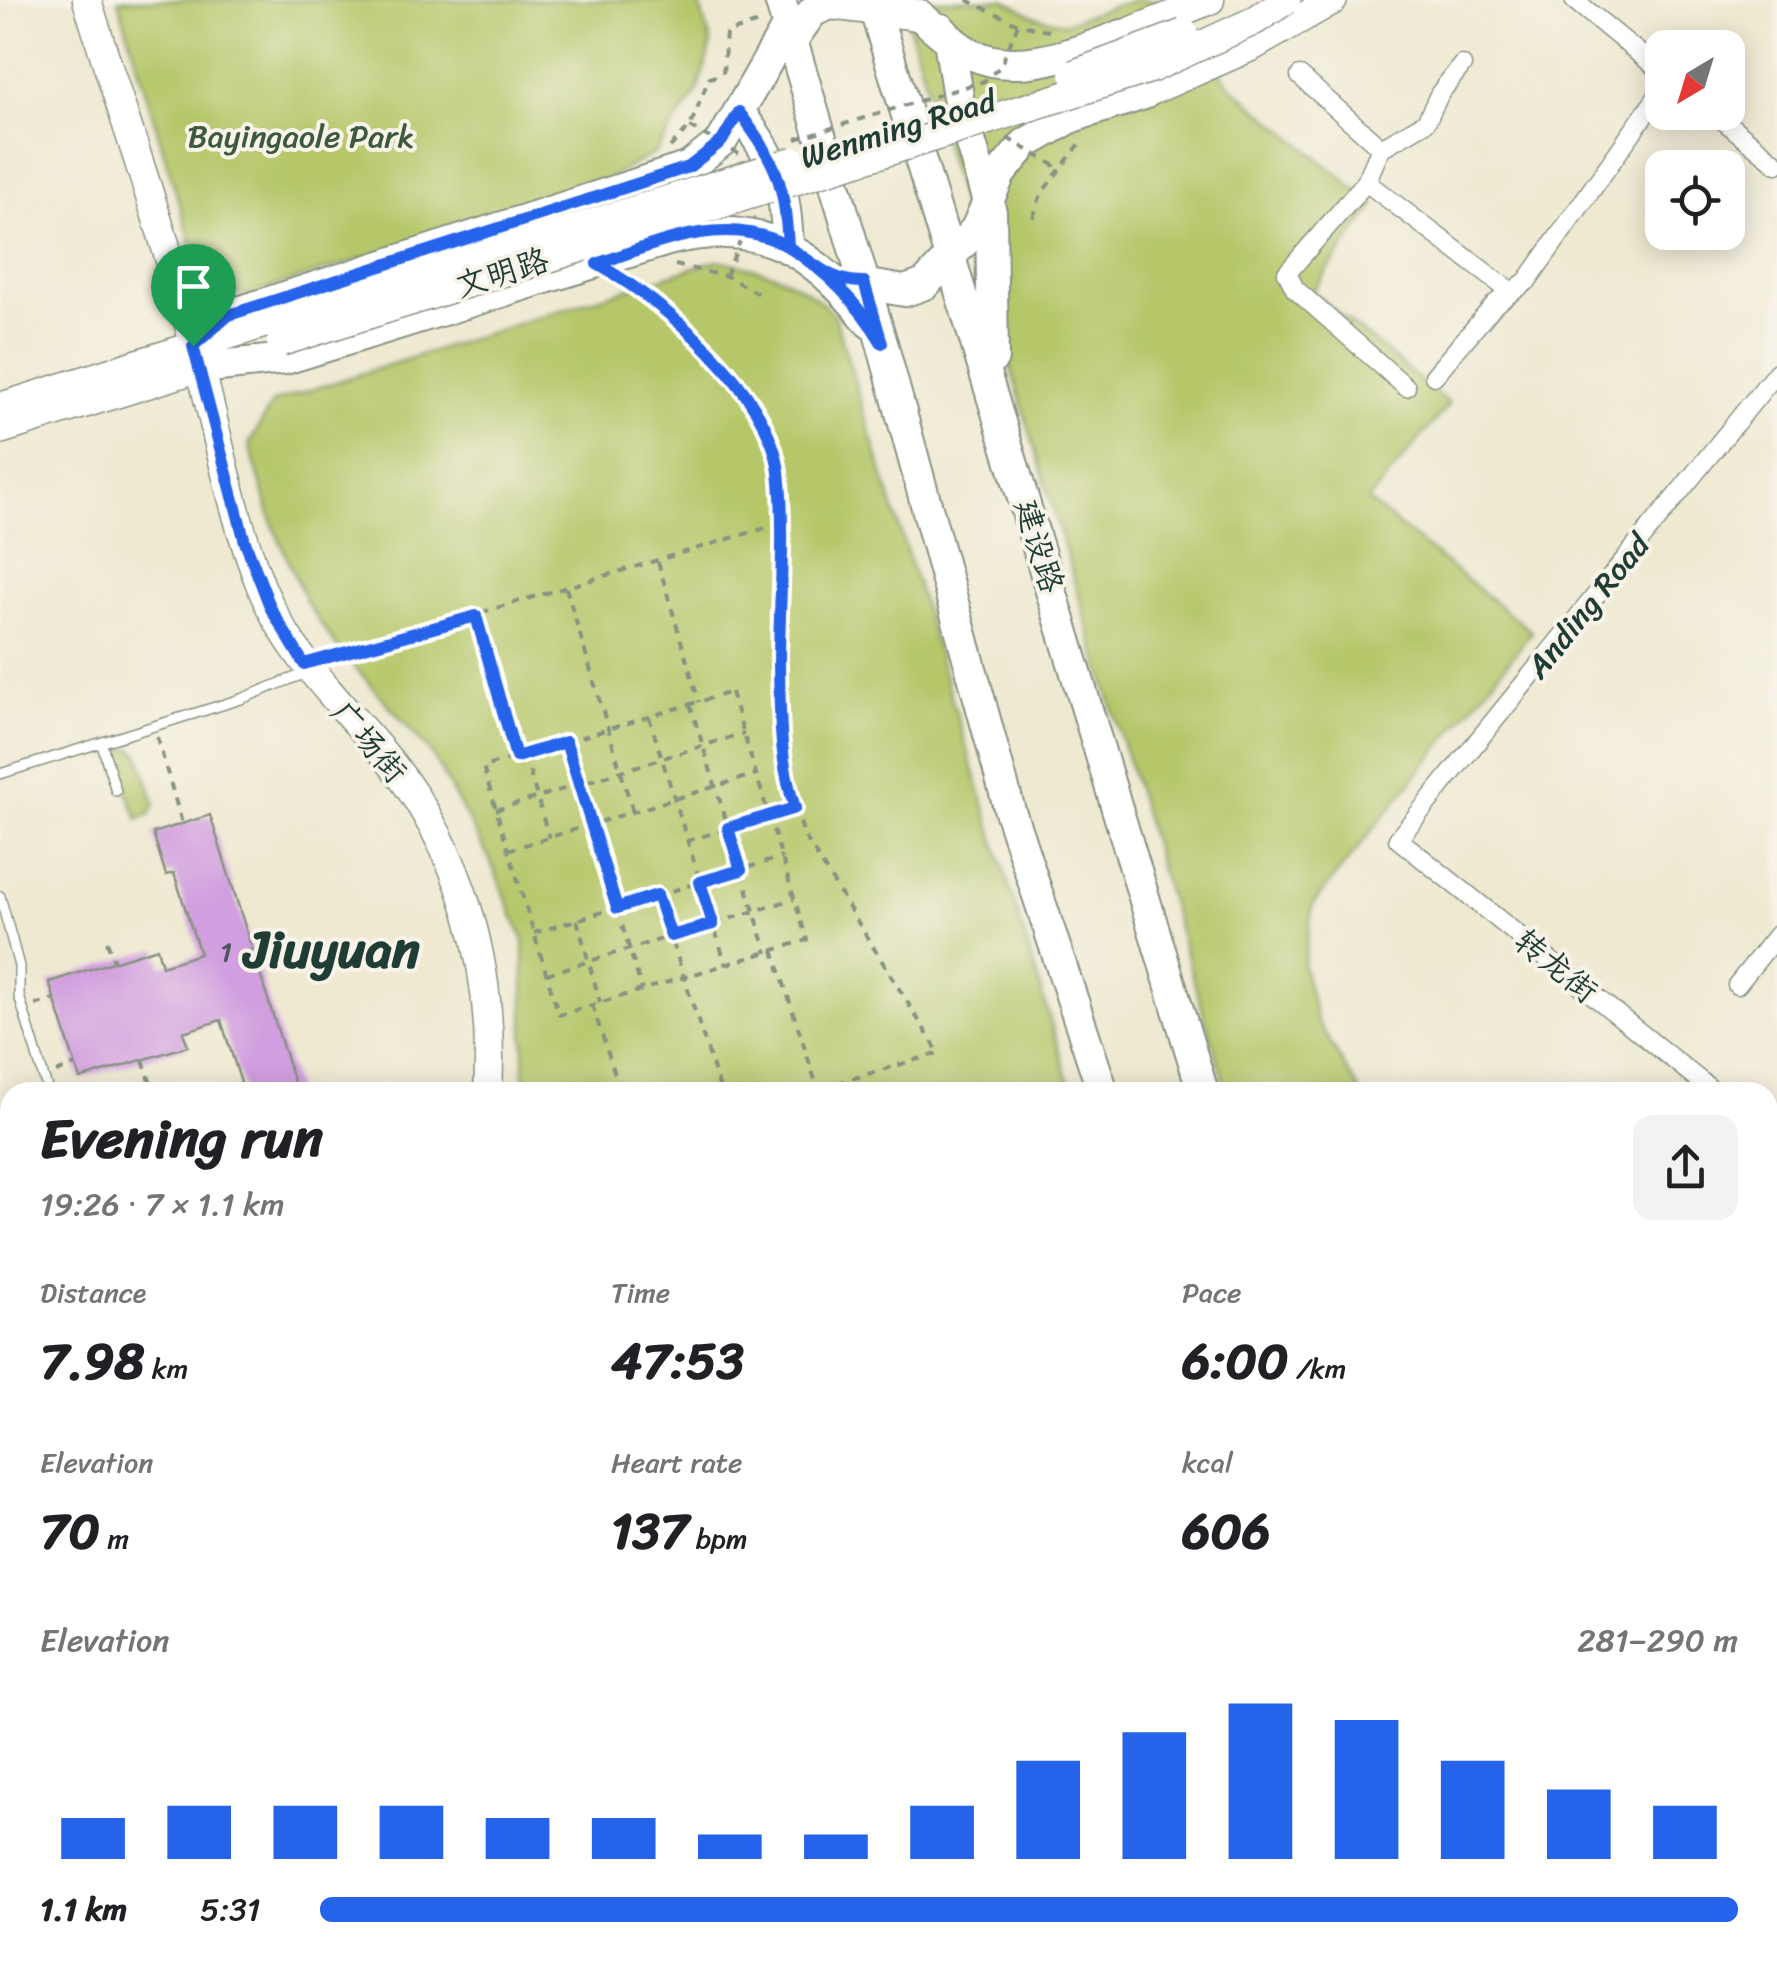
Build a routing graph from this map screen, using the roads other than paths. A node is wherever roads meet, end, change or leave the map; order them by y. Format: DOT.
graph roads {
  1 [pos="88,0"];
  2 [pos="920,0"];
  3 [pos="1210,0"];
  4 [pos="1252,0"];
  5 [pos="1286,0"];
  6 [pos="1333,0"];
  7 [pos="1574,0"];
  8 [pos="874,6"];
  9 [pos="781,22"];
  10 [pos="1122,35"];
  11 [pos="949,40"];
  12 [pos="1645,58"];
  13 [pos="1462,65"];
  14 [pos="1300,76"];
  15 [pos="1144,94"];
  16 [pos="739,112"];
  17 [pos="1645,114"];
  18 [pos="1735,130"];
  19 [pos="1381,148"];
  20 [pos="1777,164"];
  21 [pos="1366,182"];
  22 [pos="990,202"];
  23 [pos="788,247"];
  24 [pos="950,254"];
  25 [pos="829,277"];
  26 [pos="864,282"];
  27 [pos="1511,292"];
  28 [pos="278,331"];
  29 [pos="882,343"];
  30 [pos="197,357"];
  31 [pos="1777,372"];
  32 [pos="1434,376"];
  33 [pos="991,383"];
  34 [pos="1406,388"];
  35 [pos="0,407"];
  36 [pos="0,430"];
  37 [pos="306,668"];
  38 [pos="102,745"];
  39 [pos="0,774"];
  40 [pos="116,791"];
  41 [pos="1398,839"];
  42 [pos="0,896"];
  43 [pos="1777,935"];
  44 [pos="1736,985"];
  45 [pos="45,1082"];
  46 [pos="488,1082"];
  47 [pos="1100,1082"];
  48 [pos="1200,1082"];
  49 [pos="1702,1082"];
  1 -- 30 [label="main road, 广场街"];
  2 -- 11 [label="main road"];
  3 -- 10 [label="main road"];
  4 -- 28 [label="main road, Wenming Road, bridge"];
  5 -- 28 [label="main road, 文明路, bridge"];
  6 -- 15 [label="main road"];
  7 -- 12 [label="street"];
  8 -- 9 [label="main road"];
  8 -- 11 [label="main road"];
  8 -- 24 [label="main road, 建设路"];
  9 -- 16 [label="main road"];
  9 -- 26 [label="main road"];
  10 -- 11 [label="main road"];
  11 -- 22 [label="main road"];
  13 -- 19 [label="street"];
  14 -- 19 [label="street"];
  15 -- 22 [label="main road"];
  16 -- 23 [label="main road"];
  16 -- 30 [label="main road"];
  17 -- 27 [label="street"];
  18 -- 20 [label="street"];
  19 -- 21 [label="street"];
  21 -- 27 [label="street"];
  21 -- 34 [label="street"];
  22 -- 24 [label="main road"];
  22 -- 33 [label="main road"];
  23 -- 25 [label="main road"];
  23 -- 30 [label="main road"];
  24 -- 26 [label="main road"];
  24 -- 33 [label="main road, 建设路"];
  25 -- 26 [label="main road"];
  25 -- 29 [label="main road"];
  26 -- 29 [label="main road"];
  27 -- 32 [label="street"];
  28 -- 30 [label="main road, Wenming Road"];
  29 -- 47 [label="main road"];
  30 -- 35 [label="main road"];
  30 -- 36 [label="main road"];
  30 -- 37 [label="main road, 广场街"];
  31 -- 41 [label="street, Anding Road"];
  33 -- 48 [label="main road, 建设路"];
  37 -- 38 [label="lane"];
  37 -- 46 [label="main road, 广场街"];
  38 -- 39 [label="lane"];
  38 -- 40 [label="lane"];
  41 -- 49 [label="street, 转龙街"];
  42 -- 45 [label="lane"];
  43 -- 44 [label="street"];
}
